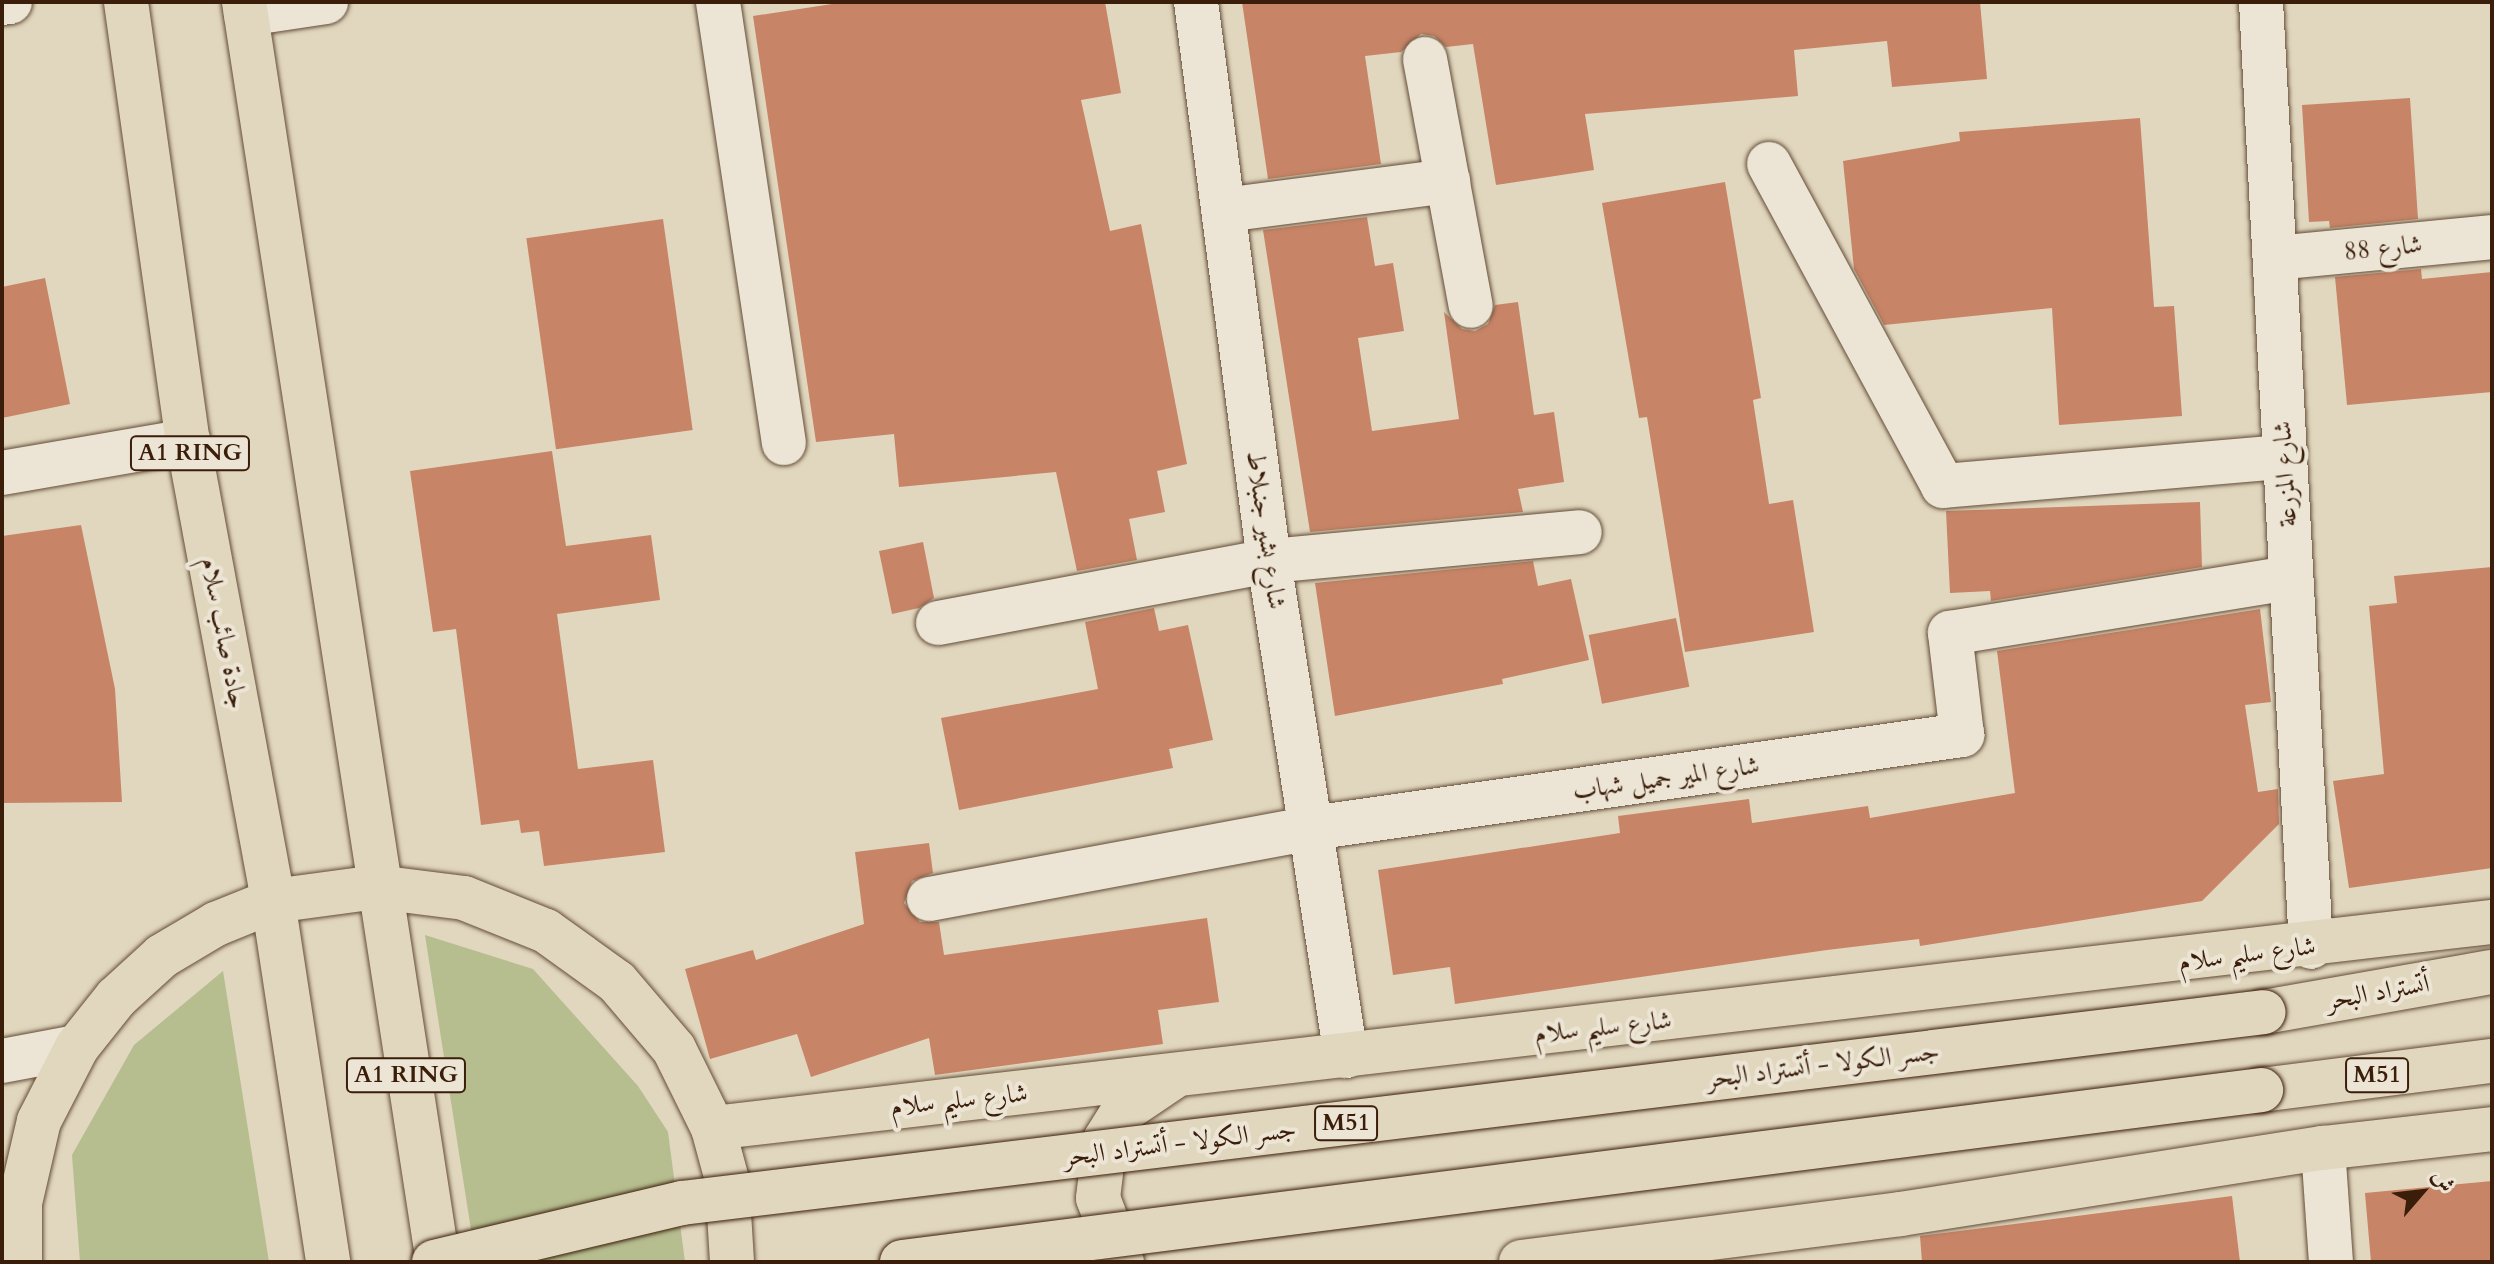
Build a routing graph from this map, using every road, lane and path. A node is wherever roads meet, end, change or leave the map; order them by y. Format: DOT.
graph roads {
  1 [pos="10,2"];
  2 [pos="126,2"];
  3 [pos="326,2"];
  4 [pos="718,2"];
  5 [pos="1196,2"];
  6 [pos="2261,2"];
  7 [pos="2,3"];
  8 [pos="245,8"];
  9 [pos="1425,59"];
  10 [pos="1769,164"];
  11 [pos="1448,181"];
  12 [pos="1224,210"];
  13 [pos="2492,237"];
  14 [pos="2275,258"];
  15 [pos="1471,306"];
  16 [pos="188,441"];
  17 [pos="784,443"];
  18 [pos="2284,457"];
  19 [pos="2,473"];
  20 [pos="1580,532"];
  21 [pos="1269,561"];
  22 [pos="2291,578"];
  23 [pos="938,623"];
  24 [pos="1312,828"];
  25 [pos="377,887"];
  26 [pos="929,899"];
  27 [pos="273,901"];
  28 [pos="2492,922"];
  29 [pos="2311,947"];
  30 [pos="2492,972"];
  31 [pos="2264,1012"];
  32 [pos="77,1047"];
  33 [pos="1346,1056"];
  34 [pos="2,1061"];
  35 [pos="2492,1061"];
  36 [pos="1178,1075"];
  37 [pos="713,1128"];
  38 [pos="2492,1129"];
  39 [pos="2323,1148"];
  40 [pos="1673,1253"];
  41 [pos="20,1262"];
  42 [pos="328,1262"];
  43 [pos="436,1262"];
  44 [pos="732,1262"];
  45 [pos="902,1262"];
  46 [pos="1122,1262"];
  47 [pos="1521,1262"];
  48 [pos="2331,1262"];
  1 -- 7 [label="street"];
  2 -- 16 [label="main road, جادة صائب سلام / A1 RING"];
  3 -- 8 [label="street"];
  4 -- 17 [label="street"];
  5 -- 12 [label="street, شارع بشير جنبلاط"];
  6 -- 14 [label="street, شارع المزرعة"];
  8 -- 25 [label="main road, A1 RING"];
  9 -- 11 [label="street"];
  10 -- 18 [label="street"];
  11 -- 12 [label="street"];
  11 -- 15 [label="street"];
  12 -- 21 [label="street, شارع بشير جنبلاط"];
  13 -- 14 [label="street, شارع 88"];
  14 -- 18 [label="street, شارع المزرعة"];
  16 -- 19 [label="street"];
  16 -- 27 [label="main road, جادة صائب سلام / A1 RING"];
  18 -- 22 [label="street, شارع المزرعة"];
  20 -- 21 [label="street"];
  21 -- 23 [label="street"];
  21 -- 24 [label="street, شارع بشير جنبلاط"];
  22 -- 24 [label="street, شارع المير جميل شهاب"];
  22 -- 29 [label="street, شارع المزرعة"];
  24 -- 26 [label="street, شارع المير جميل شهاب"];
  24 -- 33 [label="street, شارع بشير جنبلاط"];
  25 -- 27 [label="main road"];
  25 -- 37 [label="main road"];
  25 -- 43 [label="main road, A1 RING"];
  27 -- 32 [label="main road"];
  27 -- 42 [label="main road, جادة صائب سلام / A1 RING"];
  28 -- 29 [label="main road, شارع سليم سلام"];
  29 -- 33 [label="main road, شارع سليم سلام"];
  30 -- 31 [label="main road, أتستراد البحر / M51"];
  31 -- 43 [label="main road, جسر الكولا - أتستراد البحر / M51, bridge"];
  32 -- 34 [label="street"];
  32 -- 41 [label="main road"];
  33 -- 36 [label="main road, شارع سليم سلام"];
  35 -- 45 [label="main road, M51, bridge"];
  36 -- 37 [label="main road, شارع سليم سلام"];
  36 -- 46 [label="main road"];
  37 -- 44 [label="main road"];
  38 -- 39 [label="main road"];
  39 -- 40 [label="main road"];
  39 -- 48 [label="street"];
  40 -- 47 [label="main road"];
}
